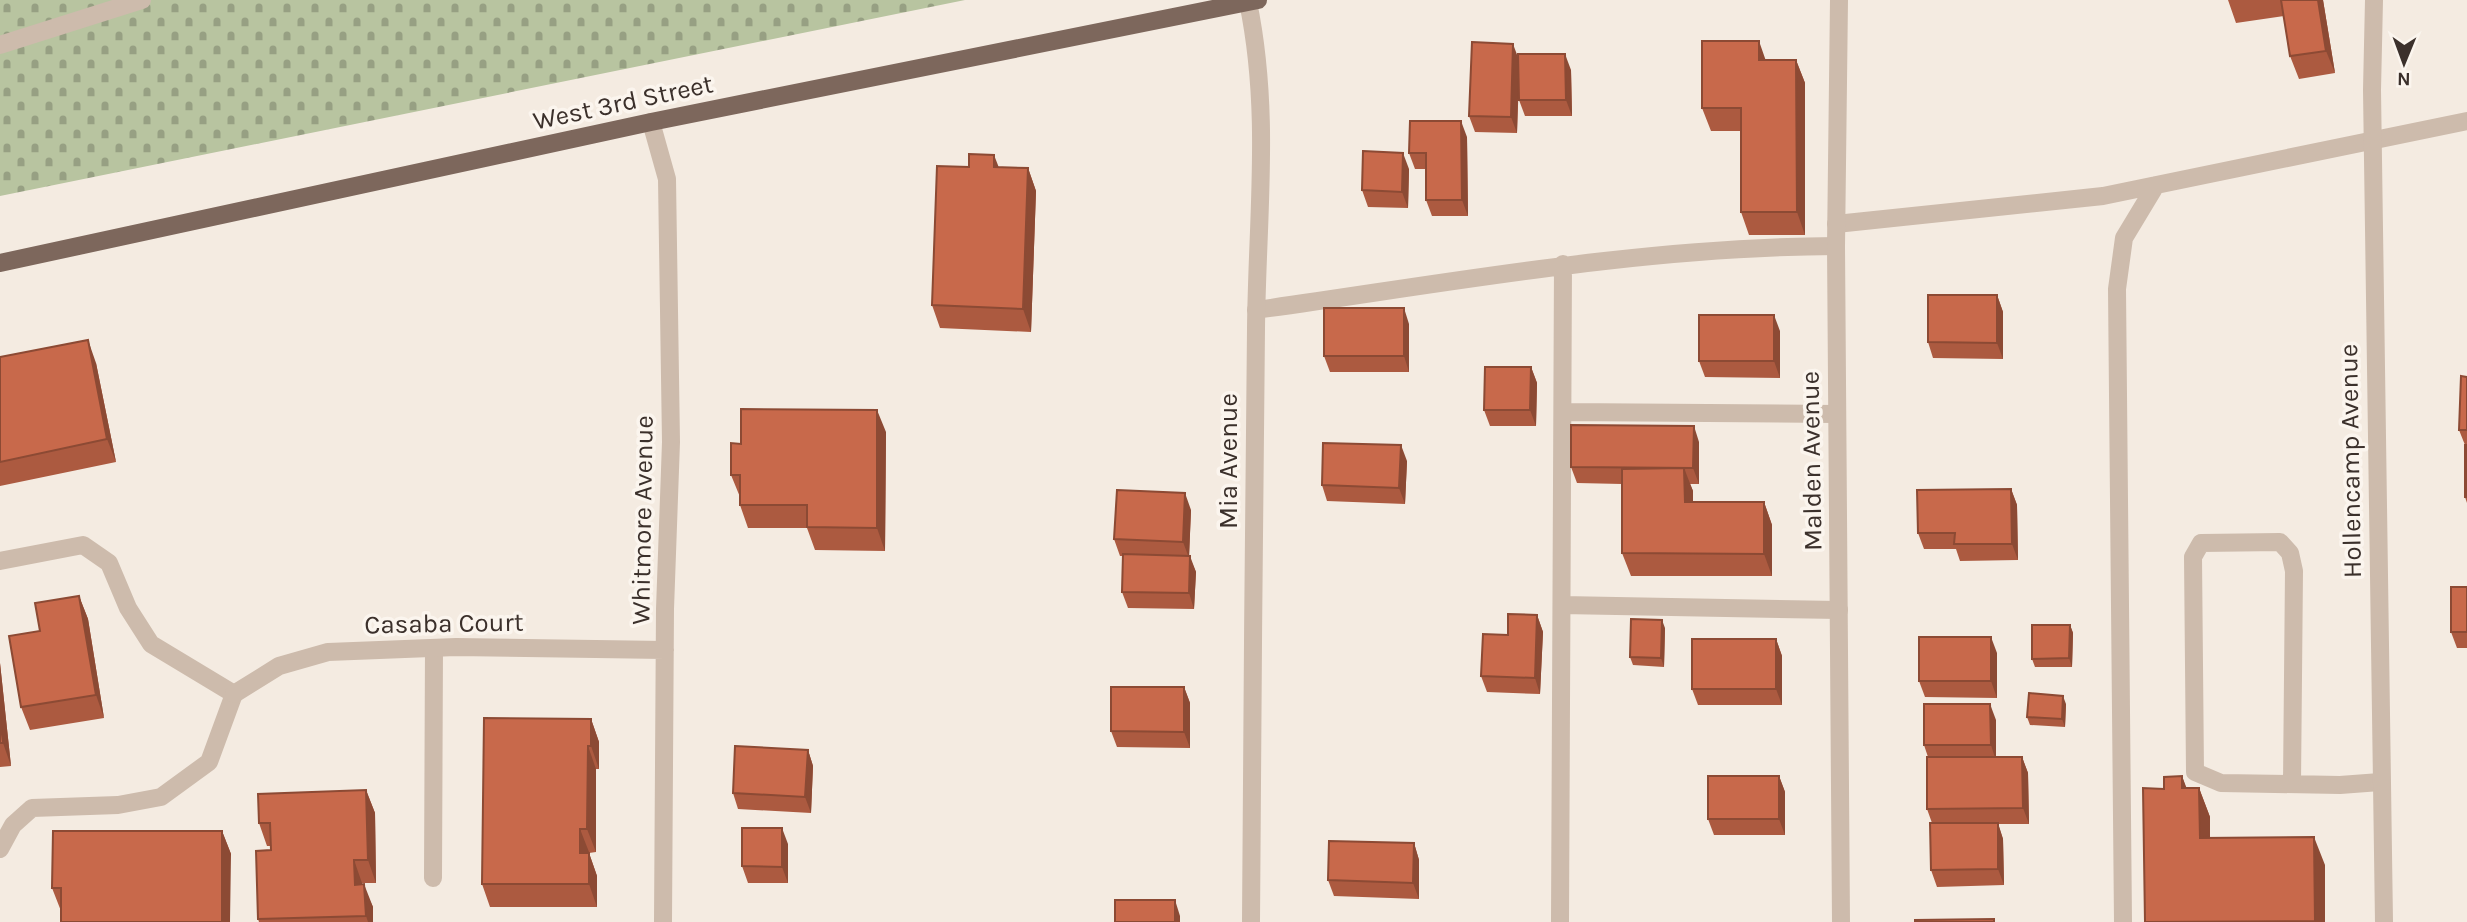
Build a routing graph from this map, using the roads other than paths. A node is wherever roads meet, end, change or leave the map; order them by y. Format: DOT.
graph roads {
  1 [pos="142,0"];
  2 [pos="1839,0"];
  3 [pos="2374,0"];
  4 [pos="1253,1"];
  5 [pos="0,45"];
  6 [pos="2467,121"];
  7 [pos="651,122"];
  8 [pos="2373,142"];
  9 [pos="2156,185"];
  10 [pos="1836,224"];
  11 [pos="1836,246"];
  12 [pos="0,263"];
  13 [pos="1563,264"];
  14 [pos="1256,310"];
  15 [pos="1563,412"];
  16 [pos="1836,414"];
  17 [pos="0,561"];
  18 [pos="1562,605"];
  19 [pos="1839,610"];
  20 [pos="434,648"];
  21 [pos="665,650"];
  22 [pos="234,694"];
  23 [pos="2380,782"];
  24 [pos="2292,783"];
  25 [pos="0,849"];
  26 [pos="433,878"];
  27 [pos="663,922"];
  28 [pos="1251,922"];
  29 [pos="1560,922"];
  30 [pos="1841,922"];
  31 [pos="2123,922"];
  32 [pos="2384,922"];
  1 -- 5 [label="street"];
  2 -- 10 [label="street, Malden Avenue"];
  3 -- 8 [label="street, Hollencamp Avenue"];
  4 -- 7 [label="main road, West 3rd Street"];
  4 -- 14 [label="street, Mia Avenue"];
  6 -- 8 [label="street"];
  7 -- 12 [label="main road, West 3rd Street"];
  7 -- 21 [label="street, Whitmore Avenue"];
  8 -- 9 [label="street"];
  8 -- 23 [label="street, Hollencamp Avenue"];
  9 -- 10 [label="street"];
  9 -- 31 [label="street"];
  10 -- 11 [label="street, Malden Avenue"];
  11 -- 13 [label="street"];
  11 -- 16 [label="street, Malden Avenue"];
  13 -- 14 [label="street"];
  13 -- 15 [label="street"];
  14 -- 28 [label="street, Mia Avenue"];
  15 -- 16 [label="street"];
  15 -- 18 [label="street"];
  16 -- 19 [label="street, Malden Avenue"];
  17 -- 22 [label="street"];
  18 -- 19 [label="street"];
  18 -- 29 [label="street"];
  19 -- 30 [label="street, Malden Avenue"];
  20 -- 21 [label="street, Casaba Court"];
  20 -- 22 [label="street, Casaba Court"];
  20 -- 26 [label="street"];
  21 -- 27 [label="street, Whitmore Avenue"];
  22 -- 25 [label="street"];
  23 -- 24 [label="street"];
  23 -- 32 [label="street, Hollencamp Avenue"];
  24 -- 24 [label="street"];
}
